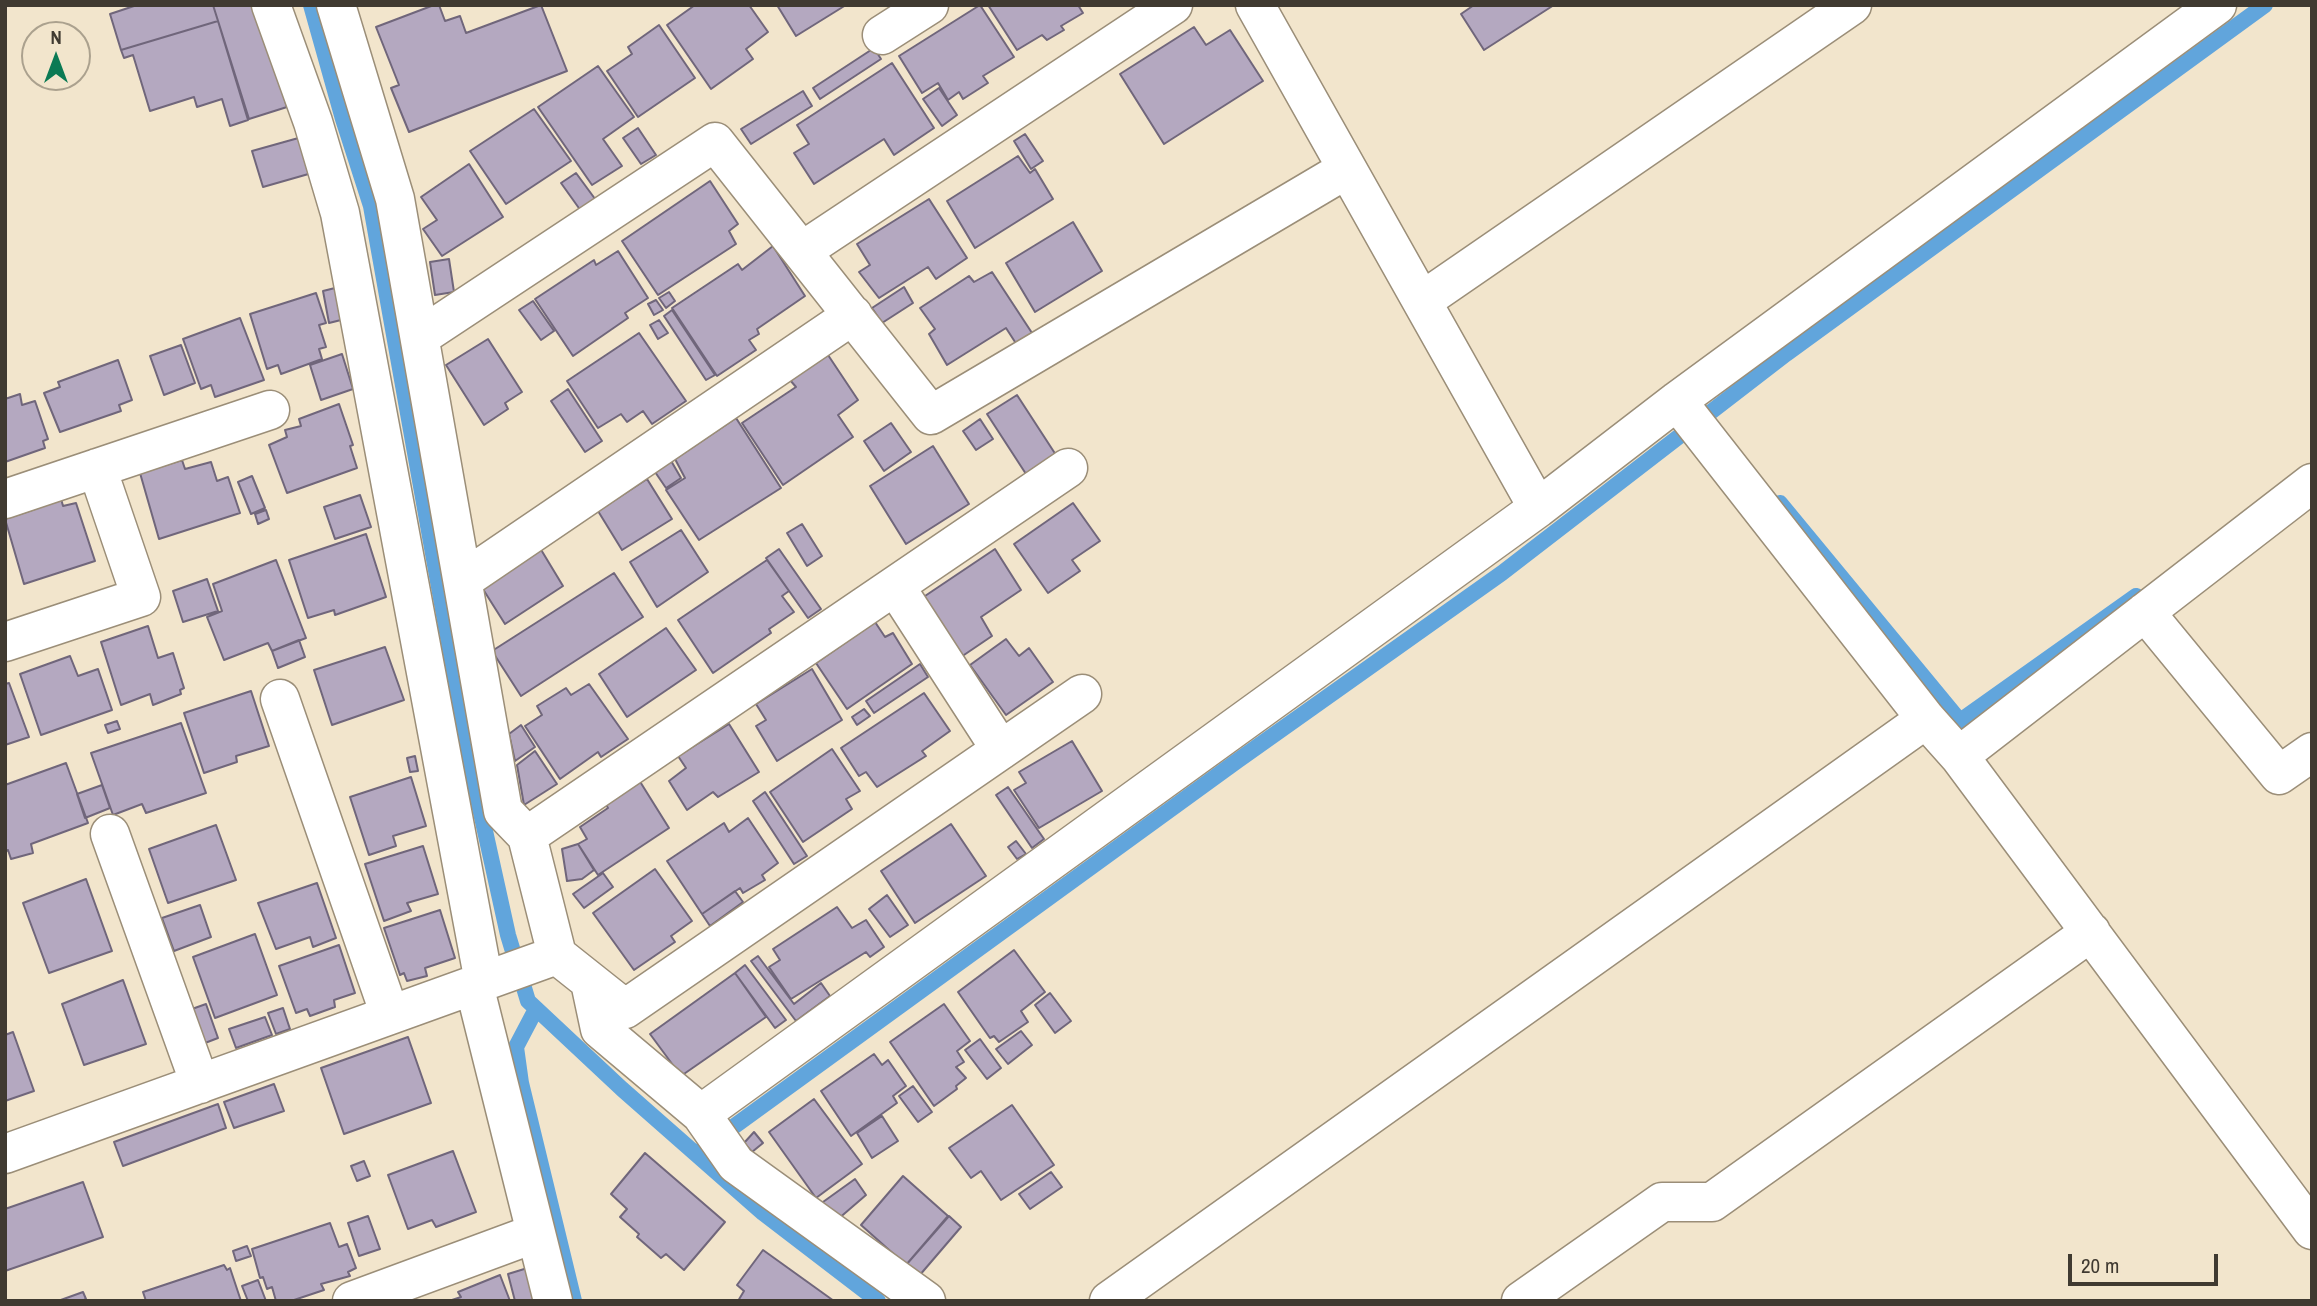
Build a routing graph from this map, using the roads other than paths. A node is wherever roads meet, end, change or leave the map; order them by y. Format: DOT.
graph roads {
  1 [pos="271,5"];
  2 [pos="336,5"];
  3 [pos="929,5"];
  4 [pos="1173,5"];
  5 [pos="1255,5"];
  6 [pos="1852,5"];
  7 [pos="2217,5"];
  8 [pos="882,34"];
  9 [pos="1347,169"];
  10 [pos="802,251"];
  11 [pos="1422,301"];
  12 [pos="853,315"];
  13 [pos="420,337"];
  14 [pos="270,410"];
  15 [pos="1689,416"];
  16 [pos="97,468"];
  17 [pos="1068,468"];
  18 [pos="2312,483"];
  19 [pos="5,499"];
  20 [pos="1538,508"];
  21 [pos="463,580"];
  22 [pos="895,586"];
  23 [pos="2145,612"];
  24 [pos="5,642"];
  25 [pos="1082,694"];
  26 [pos="280,699"];
  27 [pos="1926,719"];
  28 [pos="1001,750"];
  29 [pos="2312,752"];
  30 [pos="1959,756"];
  31 [pos="110,834"];
  32 [pos="527,836"];
  33 [pos="2091,932"];
  34 [pos="547,958"];
  35 [pos="485,981"];
  36 [pos="590,982"];
  37 [pos="390,1015"];
  38 [pos="200,1084"];
  39 [pos="712,1130"];
  40 [pos="5,1154"];
  41 [pos="2312,1230"];
  42 [pos="536,1233"];
  43 [pos="352,1301"];
  44 [pos="553,1301"];
  45 [pos="926,1301"];
  46 [pos="1109,1301"];
  47 [pos="1521,1301"];
  1 -- 35 [label="street"];
  2 -- 13 [label="street"];
  3 -- 8 [label="street"];
  4 -- 10 [label="street"];
  5 -- 9 [label="street"];
  6 -- 11 [label="street"];
  7 -- 15 [label="street"];
  9 -- 11 [label="street"];
  9 -- 12 [label="street"];
  10 -- 12 [label="street"];
  10 -- 13 [label="street"];
  11 -- 20 [label="street"];
  12 -- 21 [label="street"];
  13 -- 21 [label="street"];
  14 -- 16 [label="street"];
  15 -- 20 [label="street"];
  15 -- 27 [label="street"];
  16 -- 19 [label="street"];
  16 -- 24 [label="street"];
  17 -- 22 [label="street"];
  18 -- 23 [label="street"];
  20 -- 39 [label="street"];
  21 -- 32 [label="street"];
  22 -- 28 [label="street"];
  22 -- 32 [label="street"];
  23 -- 29 [label="street"];
  23 -- 30 [label="street"];
  25 -- 28 [label="street"];
  26 -- 37 [label="street"];
  27 -- 30 [label="street"];
  27 -- 46 [label="street"];
  28 -- 36 [label="street"];
  30 -- 33 [label="street"];
  31 -- 38 [label="street"];
  32 -- 34 [label="street"];
  33 -- 41 [label="street"];
  33 -- 47 [label="street"];
  34 -- 35 [label="street"];
  34 -- 36 [label="street"];
  35 -- 37 [label="street"];
  35 -- 42 [label="street"];
  36 -- 39 [label="street"];
  37 -- 38 [label="street"];
  38 -- 40 [label="street"];
  39 -- 45 [label="street"];
  42 -- 43 [label="street"];
  42 -- 44 [label="street"];
}
